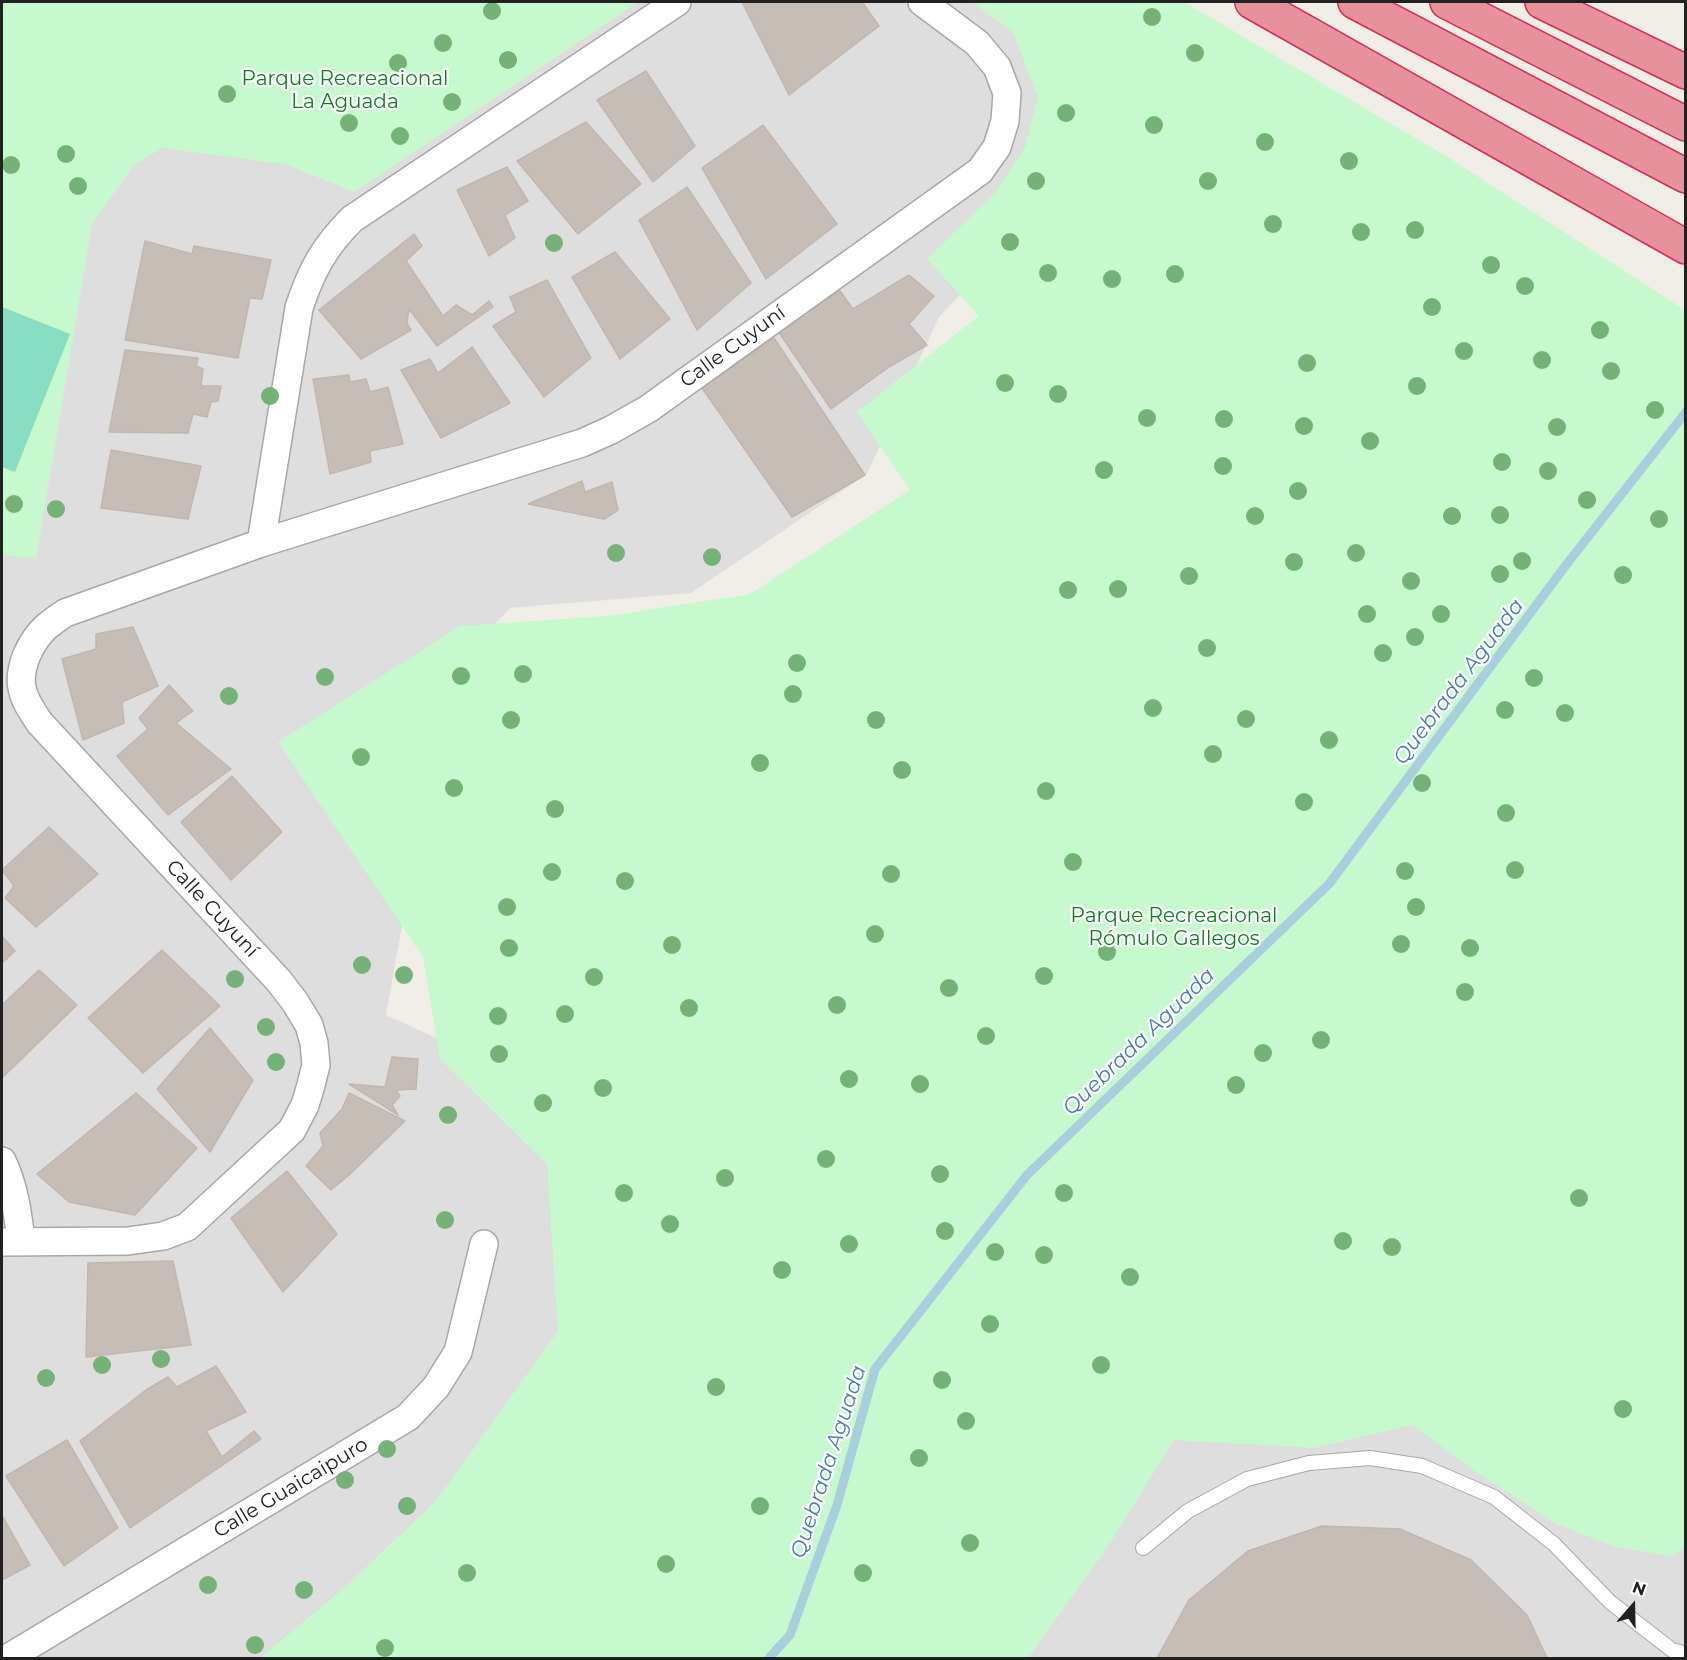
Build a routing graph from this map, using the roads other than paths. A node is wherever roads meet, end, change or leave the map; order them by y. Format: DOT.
graph roads {
  1 [pos="677,2"];
  2 [pos="922,2"];
  3 [pos="1252,2"];
  4 [pos="1355,2"];
  5 [pos="1447,2"];
  6 [pos="1542,2"];
  7 [pos="1686,72"];
  8 [pos="1686,124"];
  9 [pos="1686,176"];
  10 [pos="1686,247"];
  11 [pos="261,543"];
  12 [pos="2,1161"];
  13 [pos="11,1241"];
  14 [pos="484,1244"];
  15 [pos="1143,1548"];
  16 [pos="1686,1654"];
  17 [pos="8,1659"];
  1 -- 11 [label="street"];
  2 -- 11 [label="street, Calle Cuyuní"];
  3 -- 10 [label="highway"];
  4 -- 9 [label="highway"];
  5 -- 8 [label="highway"];
  6 -- 7 [label="highway"];
  11 -- 13 [label="street, Calle Cuyuní"];
  12 -- 13 [label="street"];
  14 -- 17 [label="street, Calle Guaicaipuro"];
  15 -- 16 [label="lane"];
}
